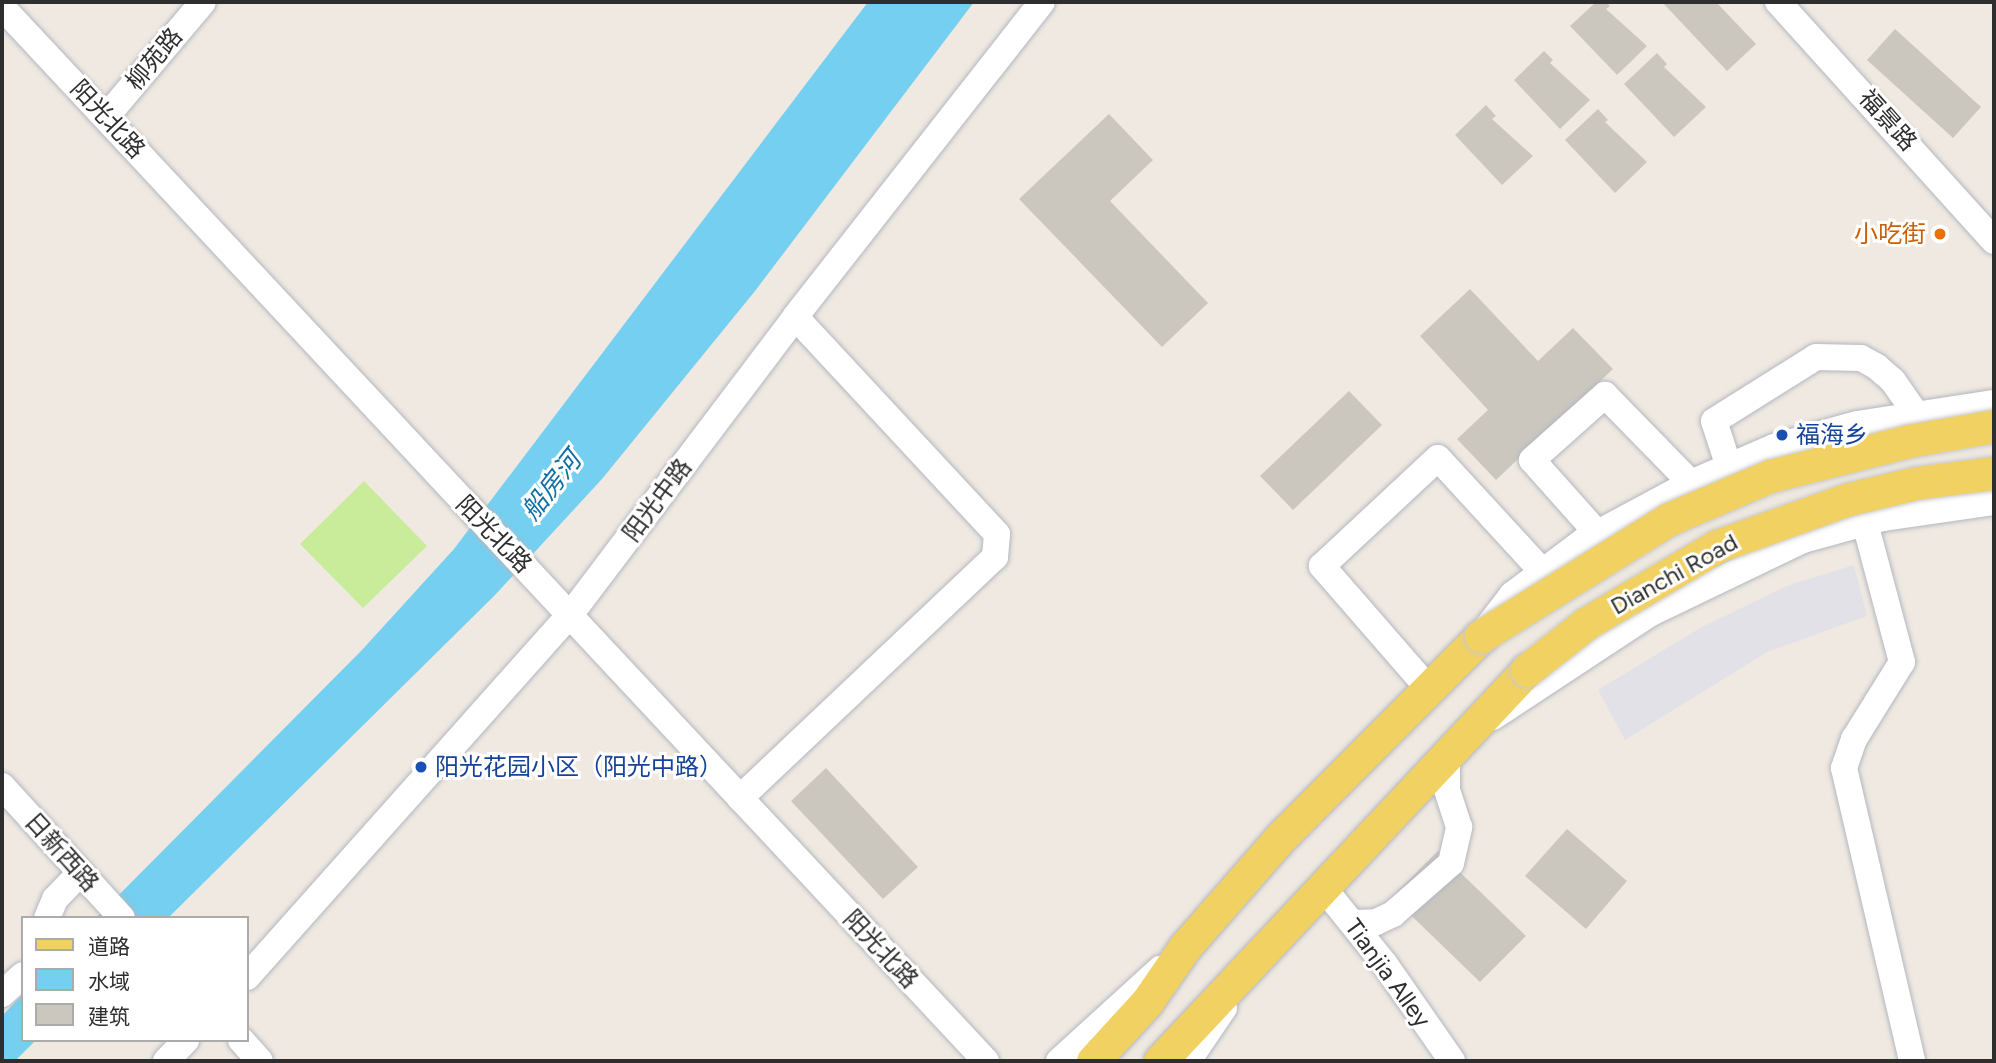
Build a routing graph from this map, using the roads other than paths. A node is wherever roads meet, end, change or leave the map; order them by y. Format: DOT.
graph roads {
  1 [pos="203,2"];
  2 [pos="1042,2"];
  3 [pos="1778,2"];
  4 [pos="2,7"];
  5 [pos="106,117"];
  6 [pos="1994,241"];
  7 [pos="794,317"];
  8 [pos="1994,402"];
  9 [pos="1959,406"];
  10 [pos="1915,412"];
  11 [pos="1994,426"];
  12 [pos="1994,446"];
  13 [pos="1729,467"];
  14 [pos="1994,471"];
  15 [pos="1691,483"];
  16 [pos="1983,503"];
  17 [pos="1865,523"];
  18 [pos="1598,534"];
  19 [pos="1543,572"];
  20 [pos="570,615"];
  21 [pos="1481,636"];
  22 [pos="1428,688"];
  23 [pos="1474,729"];
  24 [pos="1447,757"];
  25 [pos="2,786"];
  26 [pos="740,798"];
  27 [pos="81,873"];
  28 [pos="1322,886"];
  29 [pos="48,916"];
  30 [pos="120,916"];
  31 [pos="1353,923"];
  32 [pos="1185,947"];
  33 [pos="1262,950"];
  34 [pos="248,976"];
  35 [pos="21,977"];
  36 [pos="2,994"];
  37 [pos="184,1042"];
  38 [pos="243,1042"];
  39 [pos="1098,1056"];
  40 [pos="166,1061"];
  41 [pos="260,1061"];
  42 [pos="986,1061"];
  43 [pos="1059,1061"];
  44 [pos="1160,1061"];
  45 [pos="1188,1061"];
  46 [pos="1452,1061"];
  47 [pos="1912,1061"];
  1 -- 5 [label="street, 柳苑路"];
  2 -- 7 [label="street, 阳光中路"];
  3 -- 6 [label="street, 福景路"];
  4 -- 5 [label="street, 阳光北路"];
  5 -- 20 [label="street, 阳光北路"];
  7 -- 20 [label="street, 阳光中路"];
  7 -- 26 [label="street"];
  8 -- 9 [label="street, Dianchi Road"];
  9 -- 10 [label="street, Dianchi Road"];
  9 -- 12 [label="street"];
  10 -- 13 [label="street, Dianchi Road"];
  10 -- 13 [label="street"];
  11 -- 21 [label="main road, Dianchi Road, bridge"];
  13 -- 15 [label="street, Dianchi Road"];
  14 -- 16 [label="street"];
  14 -- 23 [label="main road, Dianchi Road, bridge"];
  15 -- 18 [label="street, Dianchi Road"];
  15 -- 18 [label="street"];
  16 -- 17 [label="street, Dianchi Road"];
  17 -- 23 [label="street, Dianchi Road"];
  17 -- 47 [label="street"];
  18 -- 19 [label="street, Dianchi Road"];
  19 -- 21 [label="street, Dianchi Road"];
  19 -- 22 [label="street"];
  20 -- 26 [label="street, 阳光北路"];
  20 -- 34 [label="street, 阳光中路"];
  21 -- 22 [label="main road, Dianchi Road"];
  22 -- 32 [label="main road, Dianchi Road"];
  23 -- 24 [label="main road, Dianchi Road"];
  24 -- 28 [label="main road, Dianchi Road"];
  24 -- 31 [label="street"];
  25 -- 27 [label="street, 日新西路"];
  26 -- 42 [label="street, 阳光北路"];
  27 -- 29 [label="street"];
  27 -- 30 [label="street, 日新西路"];
  28 -- 31 [label="street, Tianjia Alley"];
  28 -- 33 [label="main road, Dianchi Road"];
  31 -- 46 [label="street, Tianjia Alley"];
  32 -- 39 [label="main road, Dianchi Road"];
  32 -- 43 [label="street, Dianchi Road"];
  33 -- 44 [label="main road, Dianchi Road"];
  33 -- 45 [label="street, Dianchi Road"];
  35 -- 36 [label="street"];
  37 -- 40 [label="street"];
  38 -- 41 [label="street"];
}
